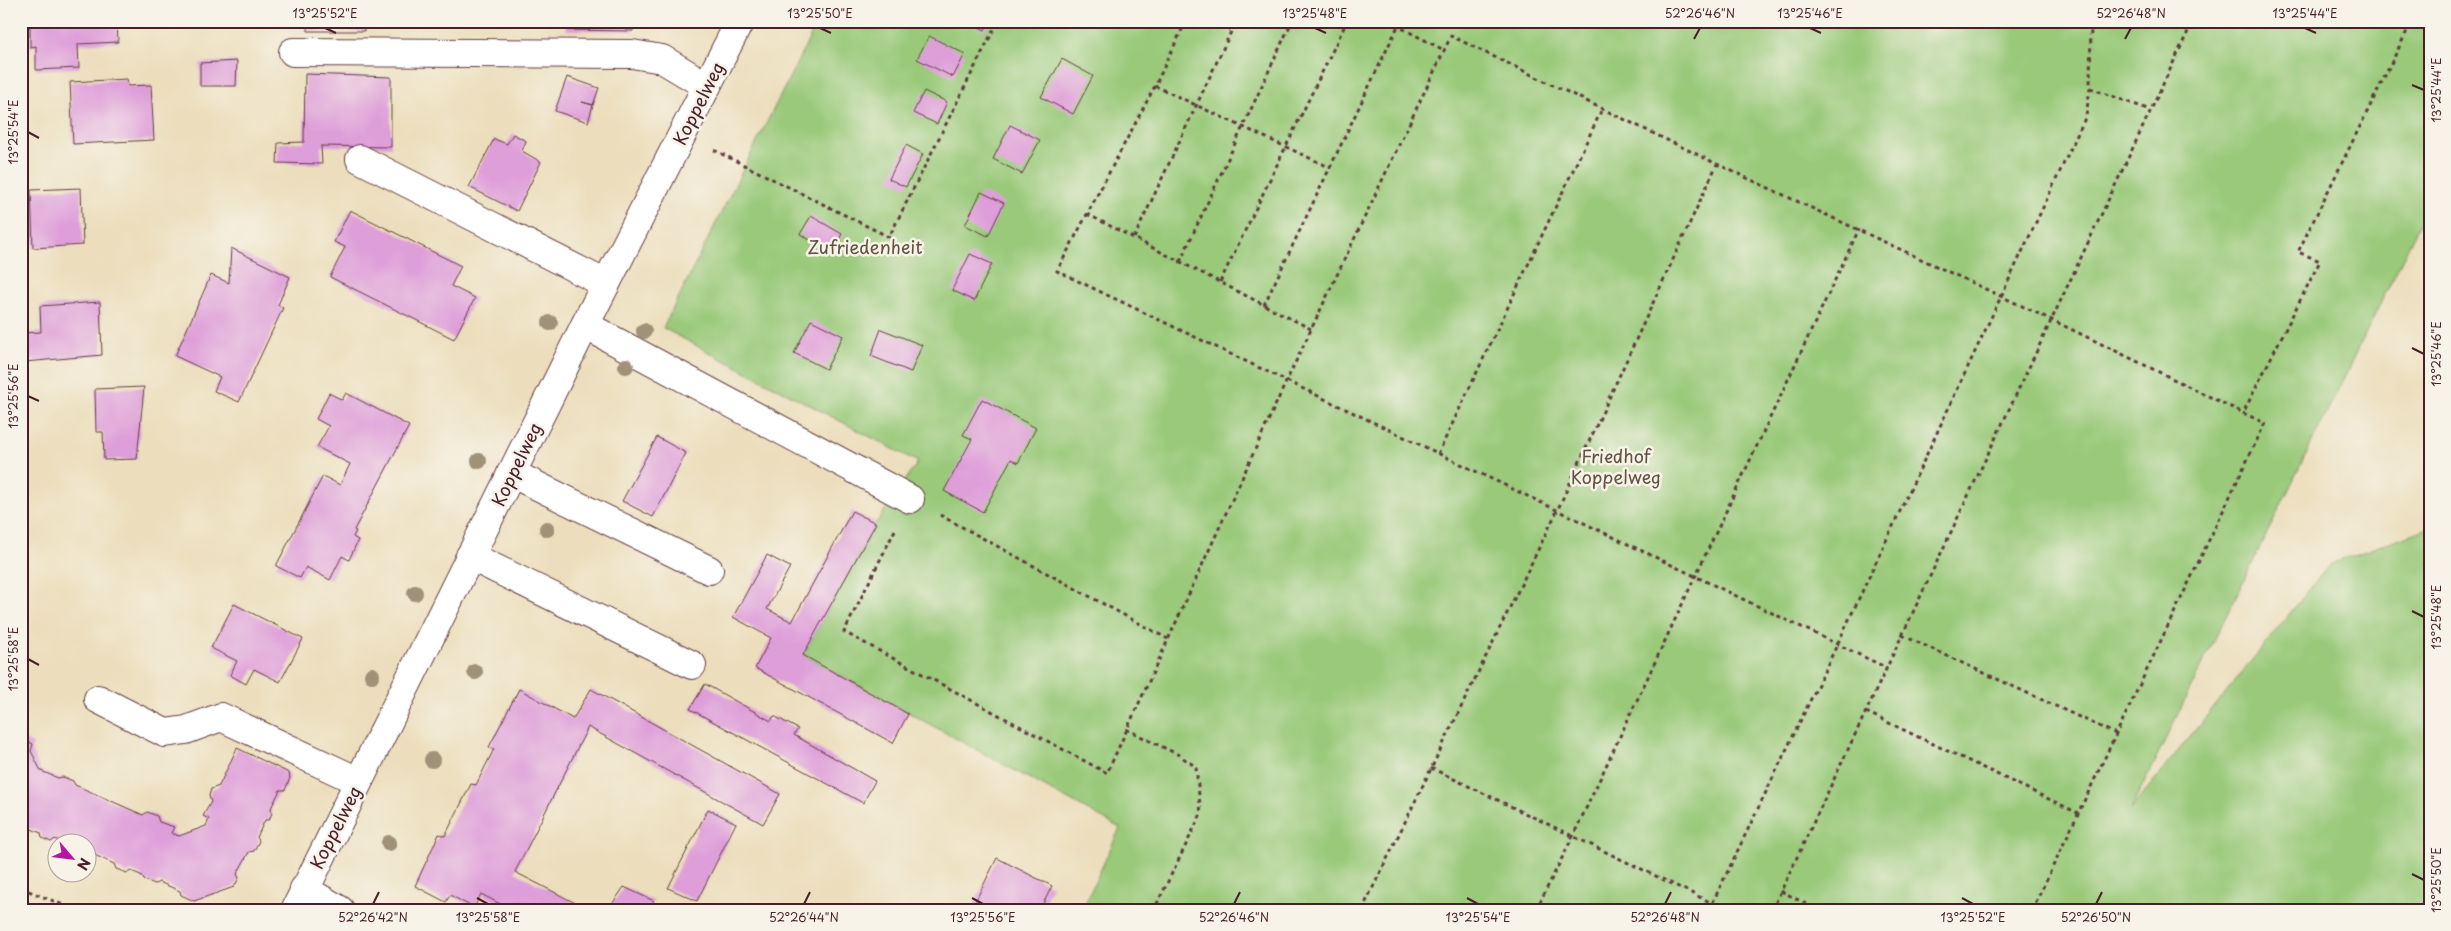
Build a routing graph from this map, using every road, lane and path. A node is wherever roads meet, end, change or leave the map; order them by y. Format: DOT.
graph roads {
  1 [pos="740,21"];
  2 [pos="998,21"];
  3 [pos="1186,21"];
  4 [pos="1236,21"];
  5 [pos="1292,21"];
  6 [pos="1347,21"];
  7 [pos="1388,21"];
  8 [pos="2091,21"];
  9 [pos="2193,21"];
  10 [pos="2412,21"];
  11 [pos="1398,26"];
  12 [pos="1444,50"];
  13 [pos="293,52"];
  14 [pos="707,86"];
  15 [pos="1155,86"];
  16 [pos="2090,88"];
  17 [pos="1197,106"];
  18 [pos="1602,107"];
  19 [pos="2150,110"];
  20 [pos="1243,127"];
  21 [pos="1285,146"];
  22 [pos="360,159"];
  23 [pos="1717,164"];
  24 [pos="746,165"];
  25 [pos="1331,168"];
  26 [pos="1087,214"];
  27 [pos="1859,229"];
  28 [pos="1134,238"];
  29 [pos="1180,262"];
  30 [pos="1220,282"];
  31 [pos="606,284"];
  32 [pos="2001,296"];
  33 [pos="1264,305"];
  34 [pos="2052,320"];
  35 [pos="586,324"];
  36 [pos="1311,329"];
  37 [pos="1286,382"];
  38 [pos="2243,413"];
  39 [pos="1438,454"];
  40 [pos="511,473"];
  41 [pos="910,499"];
  42 [pos="1557,511"];
  43 [pos="470,556"];
  44 [pos="709,570"];
  45 [pos="1695,577"];
  46 [pos="1902,635"];
  47 [pos="1168,639"];
  48 [pos="1837,645"];
  49 [pos="692,665"];
  50 [pos="1887,668"];
  51 [pos="98,700"];
  52 [pos="1866,712"];
  53 [pos="1126,729"];
  54 [pos="2116,734"];
  55 [pos="1431,768"];
  56 [pos="358,782"];
  57 [pos="2078,813"];
  58 [pos="1573,836"];
  59 [pos="21,888"];
  60 [pos="1781,891"];
  61 [pos="300,900"];
  62 [pos="1712,903"];
  63 [pos="76,910"];
  64 [pos="340,910"];
  65 [pos="1154,910"];
  66 [pos="1362,910"];
  67 [pos="1536,910"];
  68 [pos="1709,910"];
  69 [pos="1772,910"];
  70 [pos="1818,910"];
  71 [pos="2032,910"];
  1 -- 14 [label="street, Koppelweg"];
  2 -- 24 [label="path"];
  3 -- 15 [label="path"];
  4 -- 17 [label="path"];
  5 -- 20 [label="path"];
  6 -- 21 [label="path"];
  7 -- 11 [label="path"];
  8 -- 16 [label="path"];
  9 -- 19 [label="path"];
  10 -- 38 [label="path"];
  11 -- 12 [label="path"];
  11 -- 25 [label="path"];
  12 -- 18 [label="path"];
  12 -- 36 [label="path"];
  13 -- 14 [label="street"];
  14 -- 31 [label="street, Koppelweg"];
  15 -- 17 [label="path"];
  15 -- 26 [label="path"];
  16 -- 19 [label="path"];
  16 -- 32 [label="path"];
  17 -- 20 [label="path"];
  17 -- 28 [label="path"];
  18 -- 23 [label="path"];
  18 -- 39 [label="path"];
  19 -- 34 [label="path"];
  20 -- 21 [label="path"];
  20 -- 29 [label="path"];
  21 -- 25 [label="path"];
  21 -- 30 [label="path"];
  22 -- 31 [label="street"];
  23 -- 27 [label="path"];
  23 -- 42 [label="path"];
  25 -- 33 [label="path"];
  26 -- 28 [label="path"];
  26 -- 37 [label="path"];
  27 -- 32 [label="path"];
  27 -- 45 [label="path"];
  28 -- 29 [label="path"];
  29 -- 30 [label="path"];
  30 -- 33 [label="path"];
  31 -- 35 [label="street, Koppelweg"];
  32 -- 34 [label="path"];
  32 -- 48 [label="path"];
  33 -- 36 [label="path"];
  34 -- 38 [label="path"];
  34 -- 46 [label="path"];
  35 -- 40 [label="street, Koppelweg"];
  35 -- 41 [label="street"];
  36 -- 37 [label="path"];
  37 -- 39 [label="path"];
  37 -- 47 [label="path"];
  38 -- 54 [label="path"];
  39 -- 42 [label="path"];
  40 -- 43 [label="street, Koppelweg"];
  40 -- 44 [label="street"];
  41 -- 47 [label="path"];
  41 -- 53 [label="path"];
  42 -- 45 [label="path"];
  42 -- 55 [label="path"];
  43 -- 49 [label="street"];
  43 -- 56 [label="street, Koppelweg"];
  45 -- 48 [label="path"];
  45 -- 58 [label="path"];
  46 -- 50 [label="path"];
  46 -- 54 [label="path"];
  47 -- 53 [label="path"];
  48 -- 50 [label="path"];
  48 -- 62 [label="path"];
  50 -- 52 [label="path"];
  51 -- 56 [label="street"];
  52 -- 57 [label="path"];
  52 -- 60 [label="path"];
  53 -- 65 [label="path"];
  54 -- 57 [label="path"];
  55 -- 58 [label="path"];
  55 -- 66 [label="path"];
  56 -- 61 [label="street, Koppelweg"];
  57 -- 71 [label="path"];
  58 -- 62 [label="path"];
  58 -- 67 [label="path"];
  59 -- 63 [label="path"];
  60 -- 69 [label="path"];
  60 -- 70 [label="path"];
  61 -- 64 [label="street"];
  62 -- 68 [label="path"];
}
